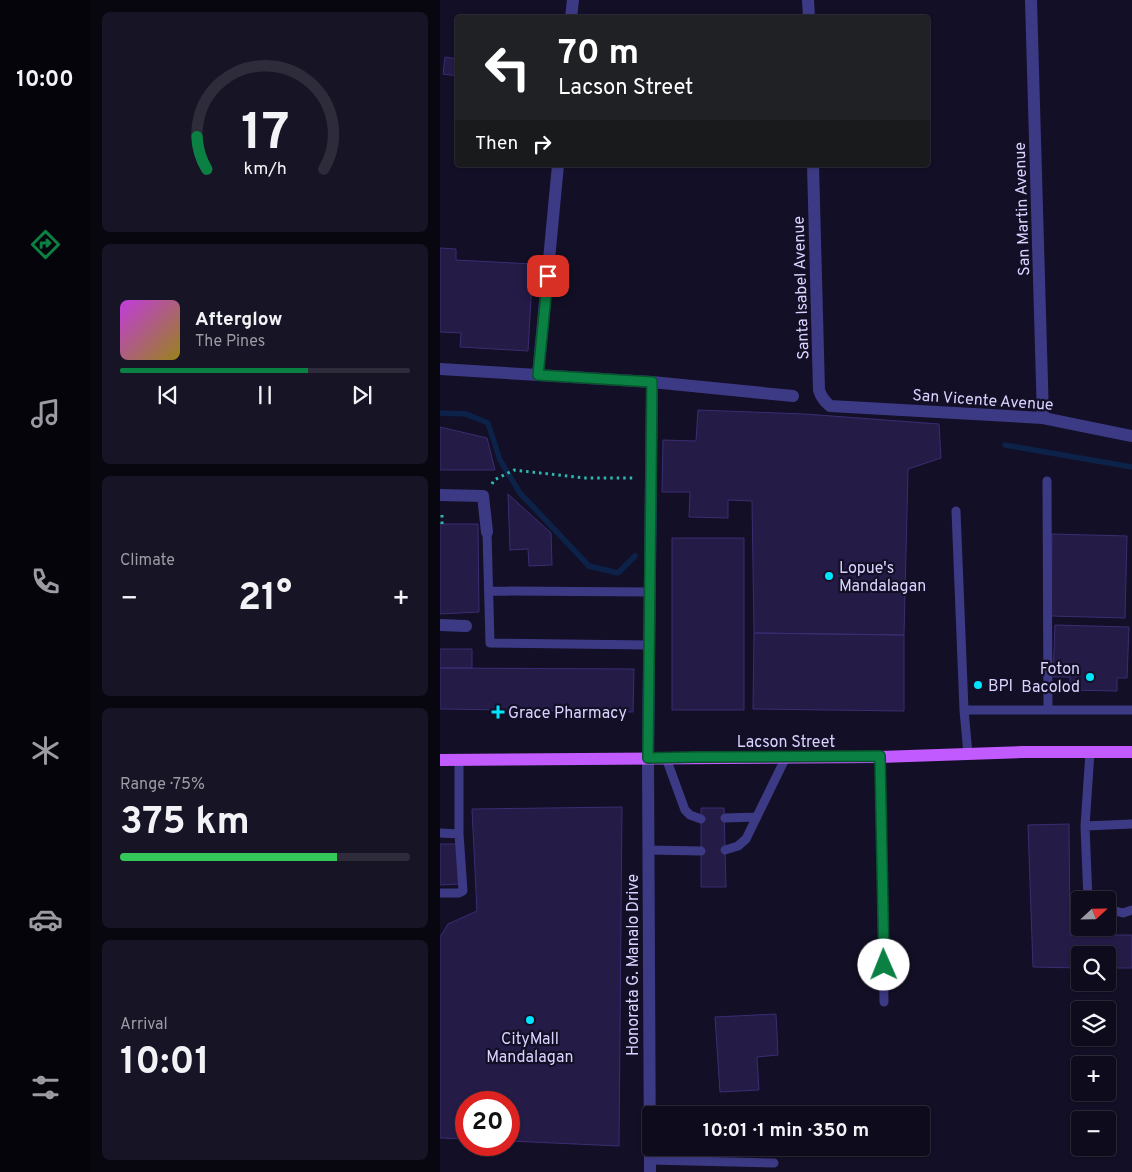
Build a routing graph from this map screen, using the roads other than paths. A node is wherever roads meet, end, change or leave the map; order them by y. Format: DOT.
graph roads {
  1 [pos="573,0"];
  2 [pos="808,0"];
  3 [pos="1031,0"];
  4 [pos="571,15"];
  5 [pos="808,15"];
  6 [pos="558,167"];
  7 [pos="813,167"];
  8 [pos="440,369"];
  9 [pos="538,375"];
  10 [pos="652,382"];
  11 [pos="793,396"];
  12 [pos="830,406"];
  13 [pos="1043,418"];
  14 [pos="1132,436"];
  15 [pos="1046,482"];
  16 [pos="440,495"];
  17 [pos="956,512"];
  18 [pos="487,532"];
  19 [pos="489,591"];
  20 [pos="649,592"];
  21 [pos="440,625"];
  22 [pos="466,626"];
  23 [pos="649,645"];
  24 [pos="964,710"];
  25 [pos="1048,710"];
  26 [pos="1132,710"];
  27 [pos="1090,752"];
  28 [pos="1132,752"];
  29 [pos="968,754"];
  30 [pos="880,756"];
  31 [pos="648,758"];
  32 [pos="666,758"];
  33 [pos="786,758"];
  34 [pos="440,760"];
  35 [pos="460,760"];
  36 [pos="757,817"];
  37 [pos="725,818"];
  38 [pos="701,819"];
  39 [pos="1132,824"];
  40 [pos="1086,826"];
  41 [pos="440,833"];
  42 [pos="459,834"];
  43 [pos="648,850"];
  44 [pos="725,850"];
  45 [pos="701,851"];
  46 [pos="1088,891"];
  47 [pos="440,893"];
  48 [pos="1132,910"];
  49 [pos="1116,911"];
  50 [pos="884,1002"];
  51 [pos="774,1162"];
  52 [pos="650,1166"];
  1 -- 4 [label="street"];
  2 -- 5 [label="street"];
  3 -- 13 [label="street, San Martin Avenue"];
  6 -- 9 [label="street"];
  7 -- 12 [label="street, Santa Isabel Avenue"];
  8 -- 9 [label="street"];
  9 -- 10 [label="street"];
  10 -- 11 [label="street"];
  10 -- 20 [label="street, Honorata G. Manalo Drive"];
  12 -- 13 [label="street, San Vicente Avenue"];
  13 -- 14 [label="street, San Vicente Avenue"];
  15 -- 25 [label="lane"];
  16 -- 18 [label="street"];
  17 -- 24 [label="lane"];
  18 -- 19 [label="lane"];
  19 -- 20 [label="lane"];
  19 -- 23 [label="lane"];
  20 -- 23 [label="street, Honorata G. Manalo Drive"];
  21 -- 22 [label="street"];
  23 -- 31 [label="street, Honorata G. Manalo Drive"];
  24 -- 25 [label="lane"];
  24 -- 29 [label="lane"];
  25 -- 26 [label="lane"];
  27 -- 28 [label="main road, Lacson Street"];
  27 -- 29 [label="main road, Lacson Street"];
  27 -- 40 [label="lane"];
  29 -- 30 [label="main road, Lacson Street"];
  30 -- 33 [label="main road, Lacson Street"];
  30 -- 50 [label="lane"];
  31 -- 32 [label="main road, Lacson Street"];
  31 -- 35 [label="main road, Lacson Street"];
  31 -- 43 [label="street, Honorata G. Manalo Drive"];
  32 -- 33 [label="main road, Lacson Street"];
  32 -- 38 [label="lane"];
  33 -- 36 [label="lane"];
  34 -- 35 [label="main road, Lacson Street"];
  35 -- 42 [label="lane"];
  36 -- 37 [label="lane"];
  36 -- 44 [label="lane"];
  39 -- 40 [label="lane"];
  40 -- 46 [label="lane"];
  41 -- 42 [label="lane"];
  42 -- 47 [label="lane"];
  43 -- 45 [label="lane"];
  43 -- 52 [label="street, Honorata G. Manalo Drive"];
  48 -- 49 [label="lane"];
  51 -- 52 [label="lane"];
}
